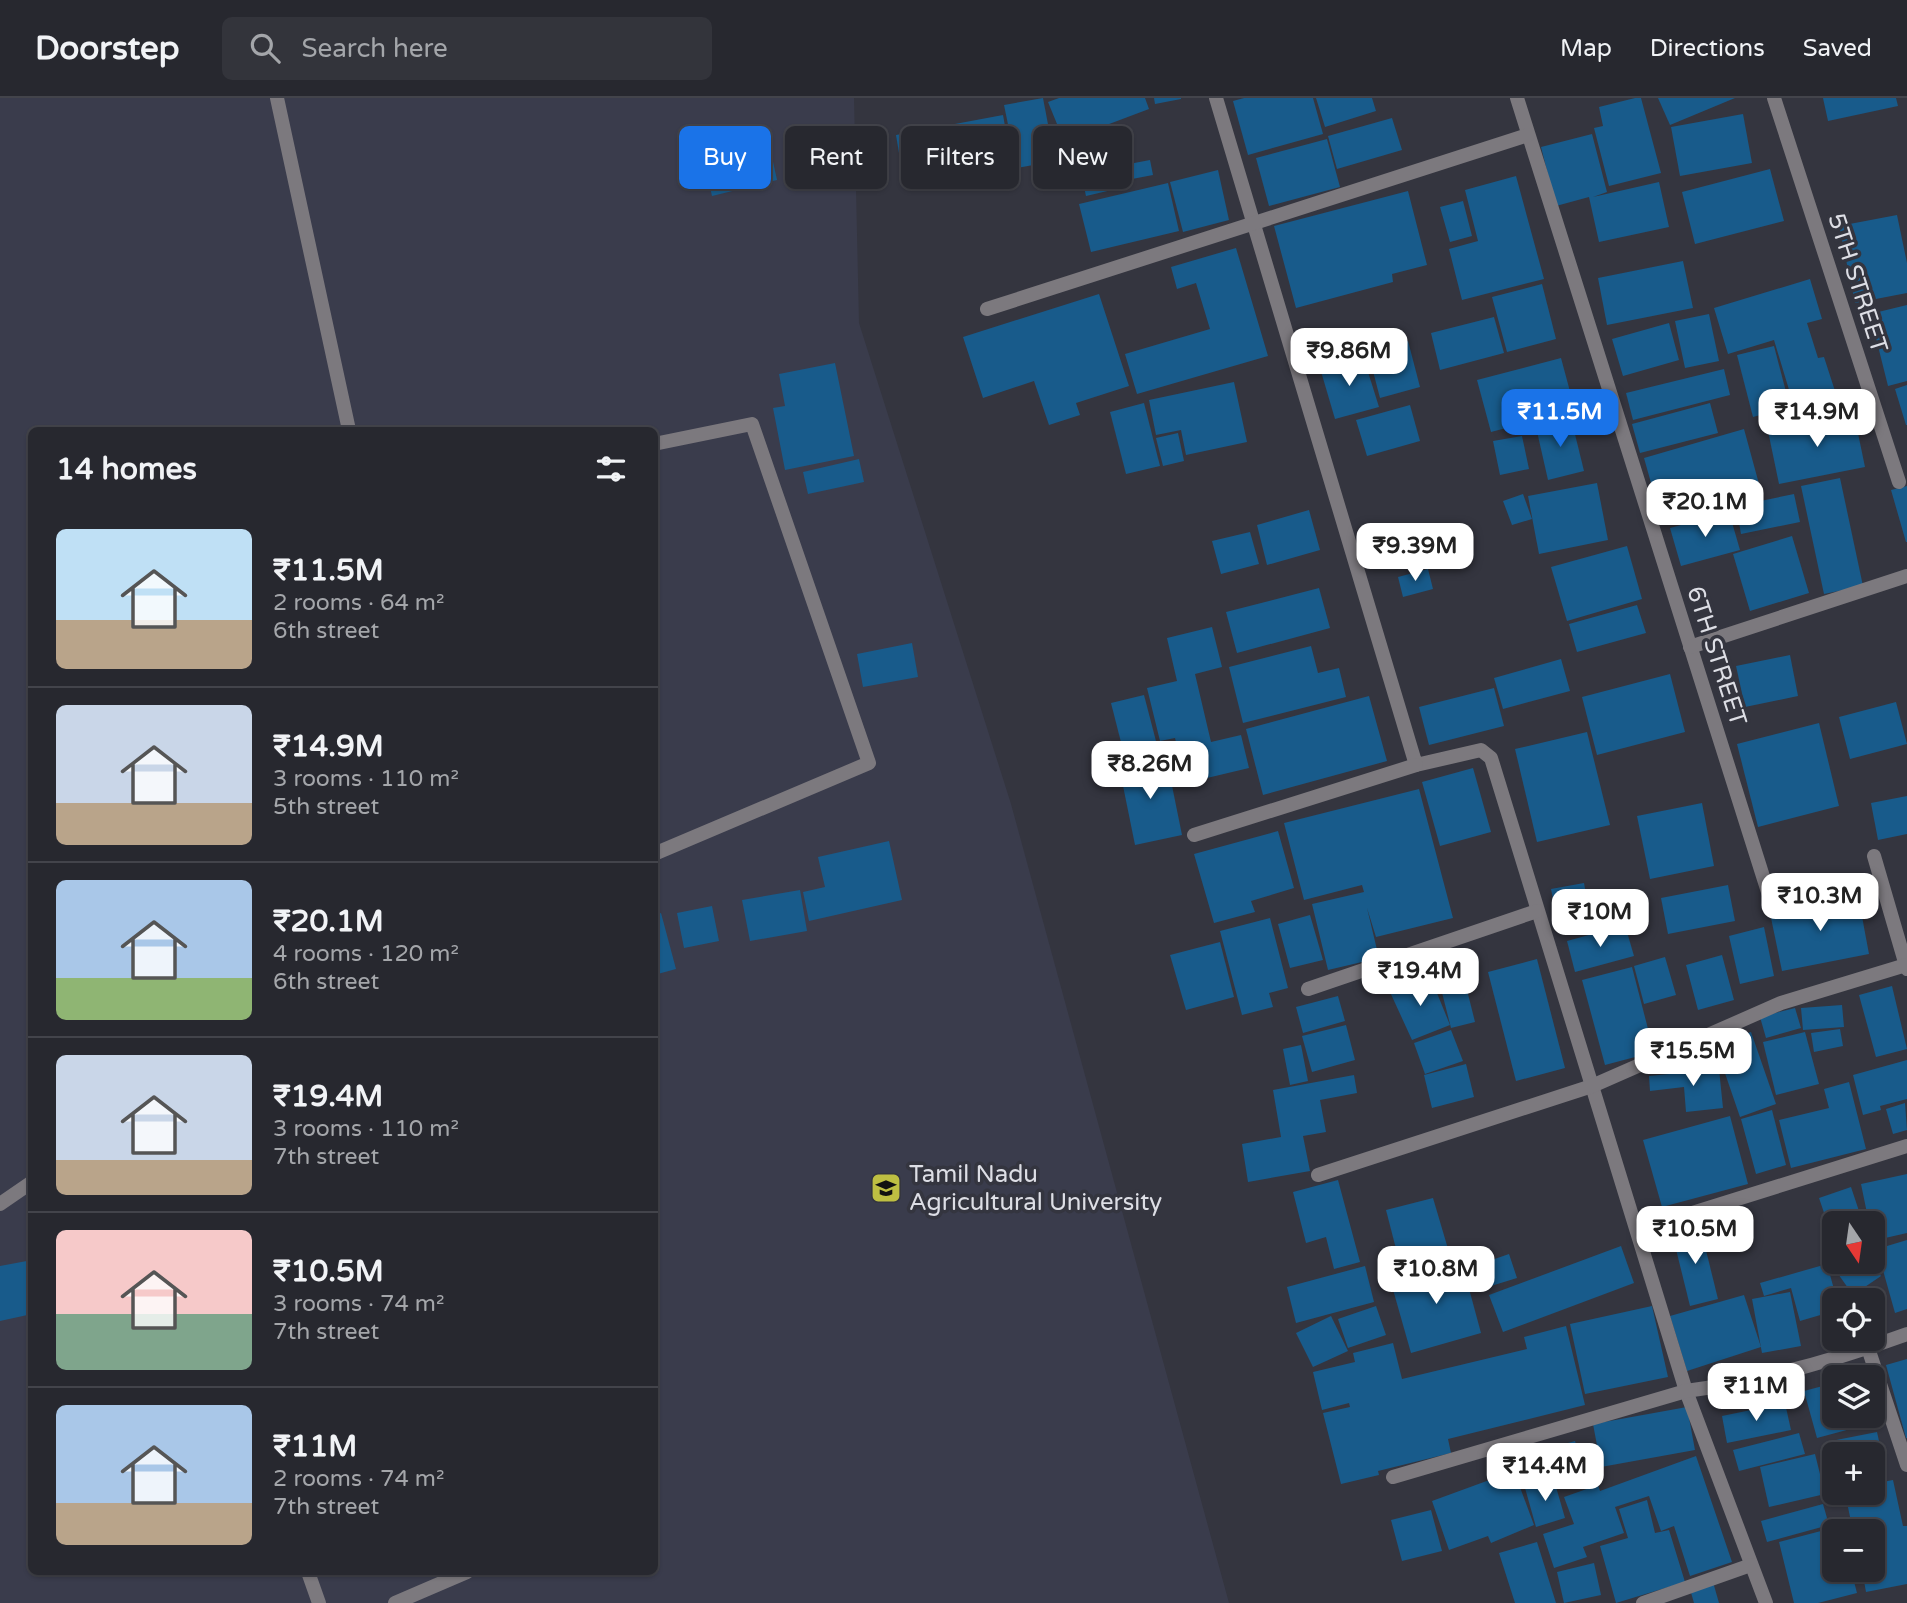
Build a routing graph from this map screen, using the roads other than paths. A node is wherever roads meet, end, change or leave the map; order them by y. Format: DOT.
graph roads {
  1 [pos="277,98"];
  2 [pos="1216,98"];
  3 [pos="1517,98"];
  4 [pos="1774,98"];
  5 [pos="1528,135"];
  6 [pos="1252,222"];
  7 [pos="987,309"];
  8 [pos="348,427"];
  9 [pos="658,443"];
  10 [pos="1899,482"];
  11 [pos="1907,576"];
  12 [pos="1690,647"];
  13 [pos="1416,765"];
  14 [pos="1194,835"];
  15 [pos="658,852"];
  16 [pos="1874,856"];
  17 [pos="1773,908"];
  18 [pos="1537,911"];
  19 [pos="1906,967"];
  20 [pos="1308,989"];
  21 [pos="1592,1086"];
  22 [pos="1907,1146"];
  23 [pos="1318,1175"];
  24 [pos="28,1185"];
  25 [pos="0,1204"];
  26 [pos="1638,1230"];
  27 [pos="1907,1334"];
  28 [pos="1885,1342"];
  29 [pos="1857,1351"];
  30 [pos="1869,1351"];
  31 [pos="1686,1391"];
  32 [pos="1907,1465"];
  33 [pos="1393,1477"];
  34 [pos="1751,1565"];
  35 [pos="309,1575"];
  36 [pos="460,1575"];
  37 [pos="319,1603"];
  38 [pos="395,1603"];
  39 [pos="1643,1603"];
  40 [pos="1766,1603"];
  1 -- 8 [label="street"];
  2 -- 6 [label="street"];
  3 -- 5 [label="street, 6TH STREET"];
  4 -- 10 [label="street, 5TH STREET"];
  5 -- 6 [label="street"];
  5 -- 12 [label="street, 6TH STREET"];
  6 -- 7 [label="street"];
  6 -- 13 [label="street"];
  9 -- 15 [label="street"];
  11 -- 12 [label="street"];
  12 -- 17 [label="street, 6TH STREET"];
  13 -- 14 [label="street"];
  13 -- 18 [label="street"];
  16 -- 19 [label="street"];
  18 -- 20 [label="street"];
  18 -- 21 [label="street"];
  19 -- 21 [label="street"];
  21 -- 23 [label="street"];
  21 -- 26 [label="street"];
  22 -- 26 [label="street"];
  24 -- 25 [label="street"];
  26 -- 31 [label="street"];
  27 -- 28 [label="street"];
  29 -- 31 [label="street"];
  30 -- 32 [label="street"];
  31 -- 33 [label="street"];
  31 -- 34 [label="street"];
  34 -- 39 [label="street"];
  34 -- 40 [label="street"];
  35 -- 37 [label="street"];
  36 -- 38 [label="street"];
}
